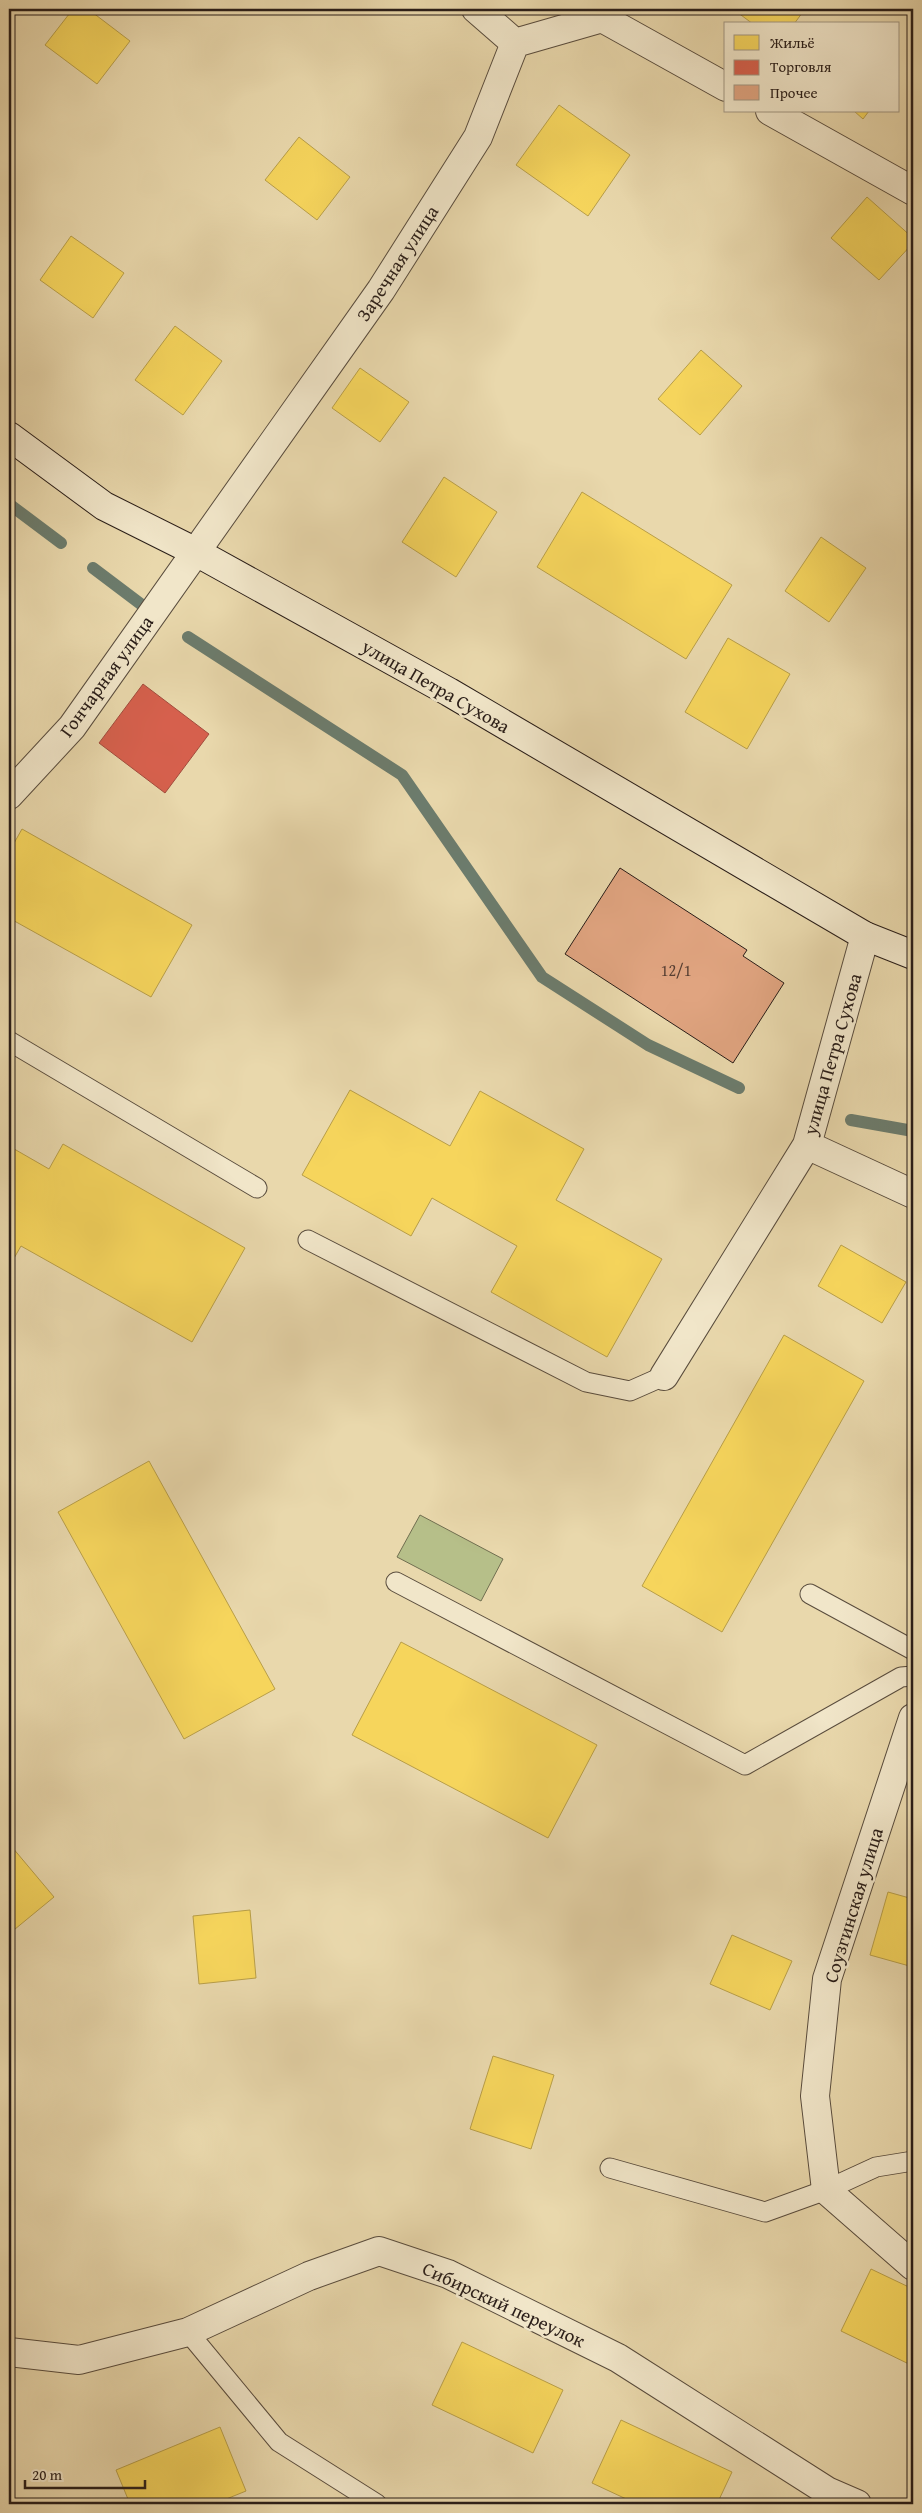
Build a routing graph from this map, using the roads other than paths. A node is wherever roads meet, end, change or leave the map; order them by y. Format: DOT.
graph roads {
  1 [pos="476,9"];
  2 [pos="605,13"];
  3 [pos="515,43"];
  4 [pos="724,86"];
  5 [pos="772,112"];
  6 [pos="913,191"];
  7 [pos="9,436"];
  8 [pos="196,552"];
  9 [pos="9,794"];
  10 [pos="865,936"];
  11 [pos="913,955"];
  12 [pos="9,1041"];
  13 [pos="807,1145"];
  14 [pos="256,1188"];
  15 [pos="913,1194"];
  16 [pos="308,1240"];
  17 [pos="664,1376"];
  18 [pos="396,1582"];
  19 [pos="810,1594"];
  20 [pos="913,1650"];
  21 [pos="913,1676"];
  22 [pos="913,1718"];
  23 [pos="913,2161"];
  24 [pos="610,2168"];
  25 [pos="826,2190"];
  26 [pos="913,2266"];
  27 [pos="188,2332"];
  28 [pos="9,2352"];
  29 [pos="825,2498"];
  30 [pos="377,2504"];
  31 [pos="857,2504"];
  1 -- 3 [label="street"];
  2 -- 3 [label="street"];
  2 -- 4 [label="street"];
  3 -- 8 [label="street, Заречная улица"];
  5 -- 6 [label="street"];
  7 -- 8 [label="street, улица Петра Сухова"];
  8 -- 9 [label="street, Гончарная улица"];
  8 -- 10 [label="street, улица Петра Сухова"];
  10 -- 11 [label="street, улица Петра Сухова"];
  10 -- 13 [label="street, улица Петра Сухова"];
  12 -- 14 [label="lane"];
  13 -- 15 [label="street, улица Петра Сухова"];
  13 -- 17 [label="street"];
  16 -- 17 [label="lane"];
  18 -- 21 [label="lane"];
  19 -- 20 [label="lane"];
  22 -- 25 [label="street, Соузгинская улица"];
  23 -- 25 [label="lane"];
  24 -- 25 [label="lane"];
  25 -- 26 [label="street"];
  27 -- 28 [label="street, Сибирский переулок"];
  27 -- 29 [label="street, Сибирский переулок"];
  27 -- 30 [label="lane"];
  29 -- 31 [label="street, Сибирский переулок"];
}
